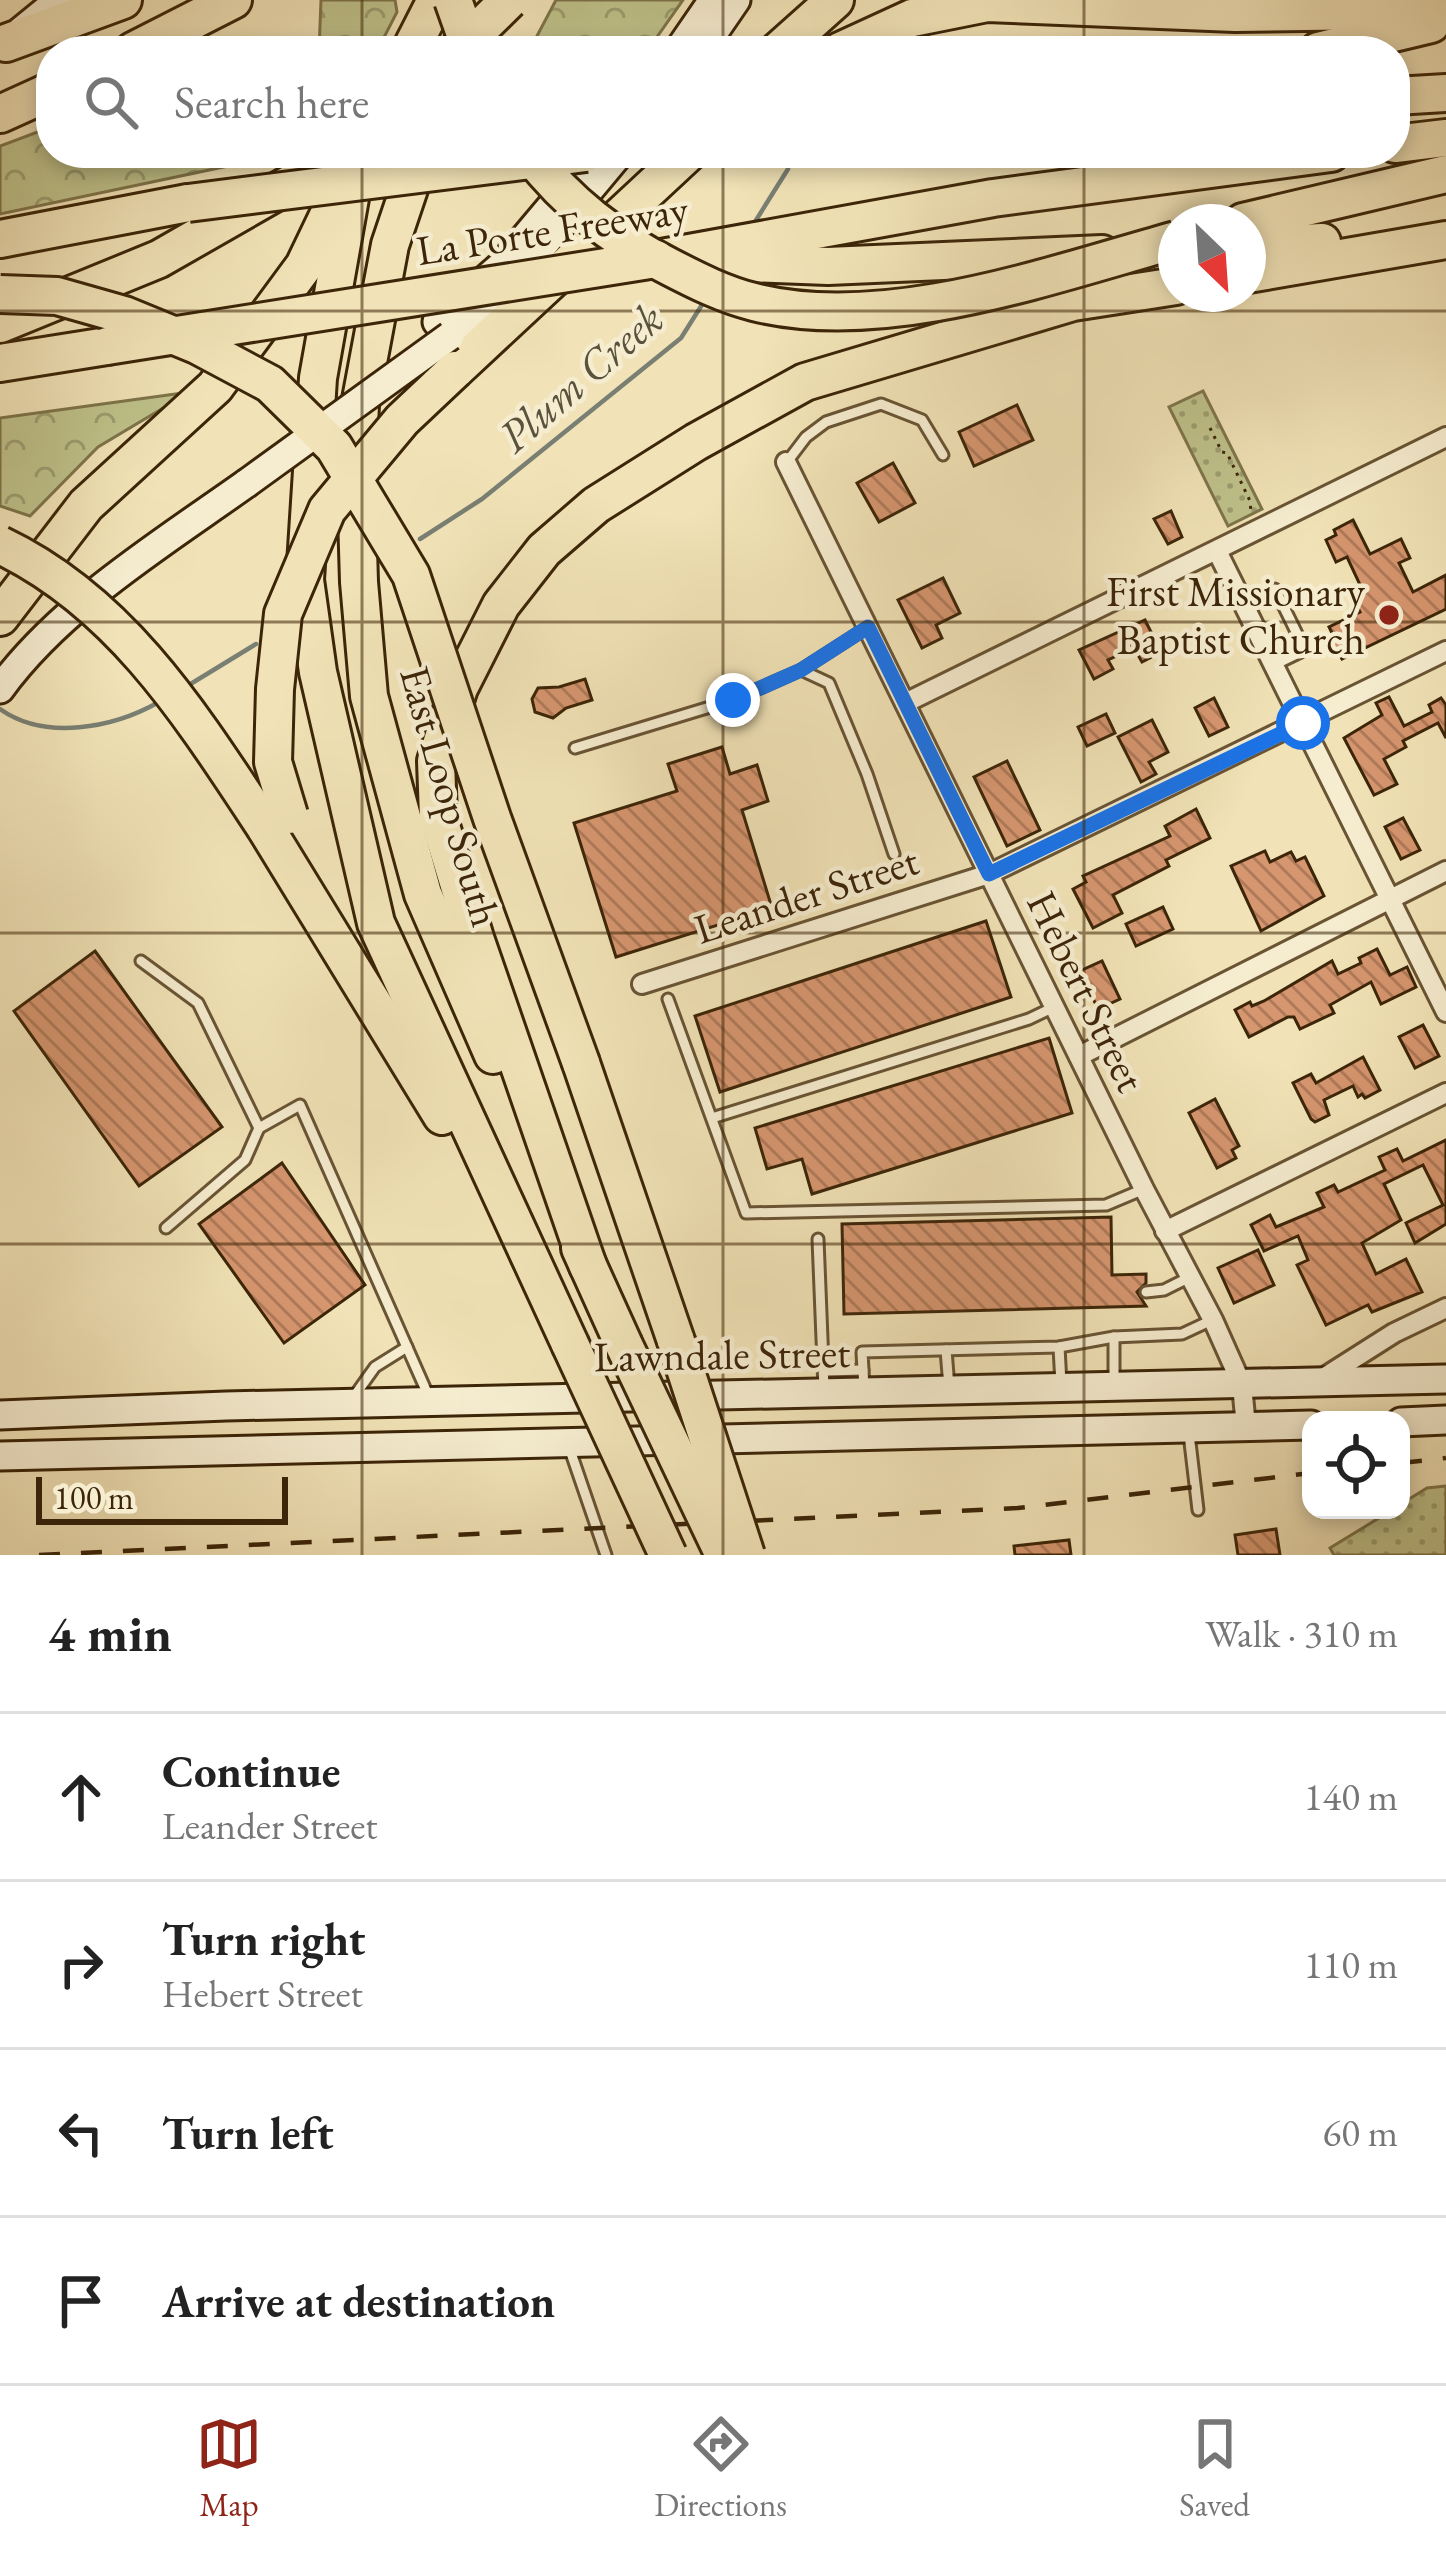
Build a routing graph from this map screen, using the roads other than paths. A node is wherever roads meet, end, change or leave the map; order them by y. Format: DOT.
graph roads {
  1 [pos="59,0"];
  2 [pos="123,0"];
  3 [pos="233,0"];
  4 [pos="436,0"];
  5 [pos="453,0"];
  6 [pos="491,0"];
  7 [pos="509,0"];
  8 [pos="713,0"];
  9 [pos="736,0"];
  10 [pos="835,0"];
  11 [pos="1291,0"];
  12 [pos="1368,10"];
  13 [pos="1446,10"];
  14 [pos="1446,20"];
  15 [pos="162,36"];
  16 [pos="418,36"];
  17 [pos="464,36"];
  18 [pos="472,36"];
  19 [pos="475,36"];
  20 [pos="688,36"];
  21 [pos="711,36"];
  22 [pos="795,36"];
  23 [pos="873,36"];
  24 [pos="1380,36"];
  25 [pos="3,45"];
  26 [pos="1446,92"];
  27 [pos="1410,95"];
  28 [pos="36,98"];
  29 [pos="0,114"];
  30 [pos="1446,138"];
  31 [pos="1410,143"];
  32 [pos="314,168"];
  33 [pos="351,168"];
  34 [pos="355,168"];
  35 [pos="416,168"];
  36 [pos="467,168"];
  37 [pos="543,168"];
  38 [pos="584,168"];
  39 [pos="608,168"];
  40 [pos="669,168"];
  41 [pos="1218,168"];
  42 [pos="1446,174"];
  43 [pos="1266,216"];
  44 [pos="1446,237"];
  45 [pos="0,238"];
  46 [pos="1158,245"];
  47 [pos="1266,245"];
  48 [pos="1158,251"];
  49 [pos="656,259"];
  50 [pos="1266,271"];
  51 [pos="1158,289"];
  52 [pos="0,294"];
  53 [pos="0,324"];
  54 [pos="447,342"];
  55 [pos="0,363"];
  56 [pos="1446,437"];
  57 [pos="943,454"];
  58 [pos="787,462"];
  59 [pos="0,544"];
  60 [pos="1216,551"];
  61 [pos="1244,604"];
  62 [pos="868,627"];
  63 [pos="21,634"];
  64 [pos="1446,652"];
  65 [pos="0,665"];
  66 [pos="1274,665"];
  67 [pos="801,670"];
  68 [pos="0,689"];
  69 [pos="905,703"];
  70 [pos="1303,723"];
  71 [pos="575,748"];
  72 [pos="277,821"];
  73 [pos="894,854"];
  74 [pos="1446,871"];
  75 [pos="989,874"];
  76 [pos="1389,899"];
  77 [pos="141,961"];
  78 [pos="642,984"];
  79 [pos="668,999"];
  80 [pos="1057,1006"];
  81 [pos="1446,1012"];
  82 [pos="1079,1056"];
  83 [pos="1446,1093"];
  84 [pos="712,1118"];
  85 [pos="259,1128"];
  86 [pos="1144,1189"];
  87 [pos="166,1228"];
  88 [pos="1165,1231"];
  89 [pos="818,1239"];
  90 [pos="524,1251"];
  91 [pos="588,1266"];
  92 [pos="1190,1277"];
  93 [pos="1146,1292"];
  94 [pos="1446,1308"];
  95 [pos="1213,1320"];
  96 [pos="1114,1337"];
  97 [pos="407,1347"];
  98 [pos="1059,1347"];
  99 [pos="946,1350"];
  100 [pos="1446,1379"];
  101 [pos="863,1382"];
  102 [pos="1316,1382"];
  103 [pos="824,1383"];
  104 [pos="1242,1384"];
  105 [pos="1114,1387"];
  106 [pos="1061,1388"];
  107 [pos="949,1391"];
  108 [pos="488,1401"];
  109 [pos="431,1402"];
  110 [pos="350,1403"];
  111 [pos="226,1406"];
  112 [pos="0,1415"];
  113 [pos="1446,1420"];
  114 [pos="1410,1421"];
  115 [pos="1302,1425"];
  116 [pos="1246,1427"];
  117 [pos="1189,1428"];
  118 [pos="950,1434"];
  119 [pos="567,1442"];
  120 [pos="492,1445"];
  121 [pos="227,1449"];
  122 [pos="0,1456"];
  123 [pos="1198,1510"];
  124 [pos="605,1555"];
  125 [pos="668,1555"];
  126 [pos="724,1555"];
  127 [pos="746,1555"];
  1 -- 25 [label="main road"];
  2 -- 25 [label="highway"];
  3 -- 15 [label="highway"];
  4 -- 16 [label="highway"];
  5 -- 17 [label="highway, bridge"];
  6 -- 19 [label="highway"];
  7 -- 18 [label="highway, bridge"];
  8 -- 20 [label="main road"];
  9 -- 21 [label="main road"];
  10 -- 22 [label="highway"];
  11 -- 12 [label="highway"];
  12 -- 13 [label="highway"];
  12 -- 23 [label="highway"];
  14 -- 24 [label="highway"];
  26 -- 27 [label="highway"];
  28 -- 29 [label="highway"];
  30 -- 31 [label="highway"];
  32 -- 53 [label="highway, bridge"];
  33 -- 63 [label="highway"];
  34 -- 90 [label="highway"];
  35 -- 91 [label="highway, East Loop South"];
  36 -- 45 [label="highway, La Porte Freeway, bridge"];
  37 -- 46 [label="highway, bridge"];
  38 -- 54 [label="main road"];
  39 -- 54 [label="main road"];
  40 -- 54 [label="highway"];
  41 -- 49 [label="highway, La Porte Freeway"];
  42 -- 43 [label="highway"];
  44 -- 47 [label="highway"];
  44 -- 50 [label="highway"];
  48 -- 49 [label="highway"];
  49 -- 55 [label="highway, La Porte Freeway, bridge"];
  51 -- 91 [label="highway"];
  52 -- 127 [label="highway, bridge"];
  54 -- 63 [label="main road"];
  54 -- 72 [label="highway, bridge"];
  56 -- 60 [label="street"];
  57 -- 58 [label="lane"];
  58 -- 62 [label="street, Hebert Street"];
  59 -- 72 [label="highway, bridge"];
  60 -- 61 [label="street"];
  60 -- 69 [label="street"];
  61 -- 66 [label="street"];
  61 -- 66 [label="lane"];
  62 -- 67 [label="lane"];
  62 -- 69 [label="street, Hebert Street"];
  63 -- 65 [label="main road"];
  63 -- 68 [label="main road"];
  64 -- 70 [label="street, Leander Street"];
  66 -- 70 [label="street"];
  67 -- 71 [label="lane"];
  67 -- 73 [label="lane"];
  69 -- 75 [label="street, Hebert Street"];
  70 -- 75 [label="street, Leander Street"];
  70 -- 76 [label="street"];
  72 -- 90 [label="highway"];
  74 -- 76 [label="street"];
  75 -- 78 [label="street, Leander Street"];
  75 -- 80 [label="street, Hebert Street"];
  76 -- 81 [label="street"];
  76 -- 82 [label="street"];
  77 -- 85 [label="lane"];
  79 -- 84 [label="lane"];
  80 -- 82 [label="street, Hebert Street"];
  80 -- 84 [label="lane"];
  82 -- 86 [label="street, Hebert Street"];
  83 -- 88 [label="street"];
  84 -- 86 [label="lane"];
  85 -- 87 [label="lane"];
  85 -- 97 [label="lane"];
  86 -- 88 [label="street, Hebert Street"];
  88 -- 92 [label="street, Hebert Street"];
  89 -- 103 [label="lane"];
  90 -- 125 [label="highway, bridge"];
  91 -- 126 [label="highway, East Loop South, bridge"];
  92 -- 93 [label="lane"];
  92 -- 95 [label="street, Hebert Street"];
  94 -- 102 [label="street"];
  95 -- 96 [label="lane"];
  95 -- 104 [label="street, Hebert Street"];
  96 -- 98 [label="lane"];
  96 -- 105 [label="lane"];
  97 -- 109 [label="lane"];
  97 -- 110 [label="lane"];
  98 -- 99 [label="lane"];
  98 -- 106 [label="lane"];
  99 -- 101 [label="lane"];
  99 -- 107 [label="lane"];
  100 -- 102 [label="main road, Lawndale Street"];
  101 -- 103 [label="main road, Lawndale Street"];
  101 -- 107 [label="main road, Lawndale Street"];
  102 -- 104 [label="main road, Lawndale Street"];
  103 -- 108 [label="main road, Lawndale Street"];
  104 -- 105 [label="main road, Lawndale Street"];
  104 -- 116 [label="street, Hebert Street"];
  105 -- 106 [label="main road, Lawndale Street"];
  106 -- 107 [label="main road, Lawndale Street"];
  107 -- 118 [label="main road"];
  108 -- 109 [label="main road, Lawndale Street"];
  108 -- 120 [label="main road"];
  109 -- 110 [label="main road, Lawndale Street"];
  110 -- 111 [label="main road, Lawndale Street"];
  111 -- 112 [label="main road, Lawndale Street"];
  111 -- 121 [label="main road"];
  113 -- 114 [label="main road"];
  115 -- 116 [label="main road, Lawndale Street"];
  116 -- 117 [label="main road, Lawndale Street"];
  117 -- 118 [label="main road, Lawndale Street"];
  117 -- 123 [label="lane"];
  118 -- 119 [label="main road, Lawndale Street"];
  119 -- 120 [label="main road, Lawndale Street"];
  119 -- 124 [label="lane"];
  120 -- 121 [label="main road, Lawndale Street"];
  121 -- 122 [label="main road, Lawndale Street"];
}
